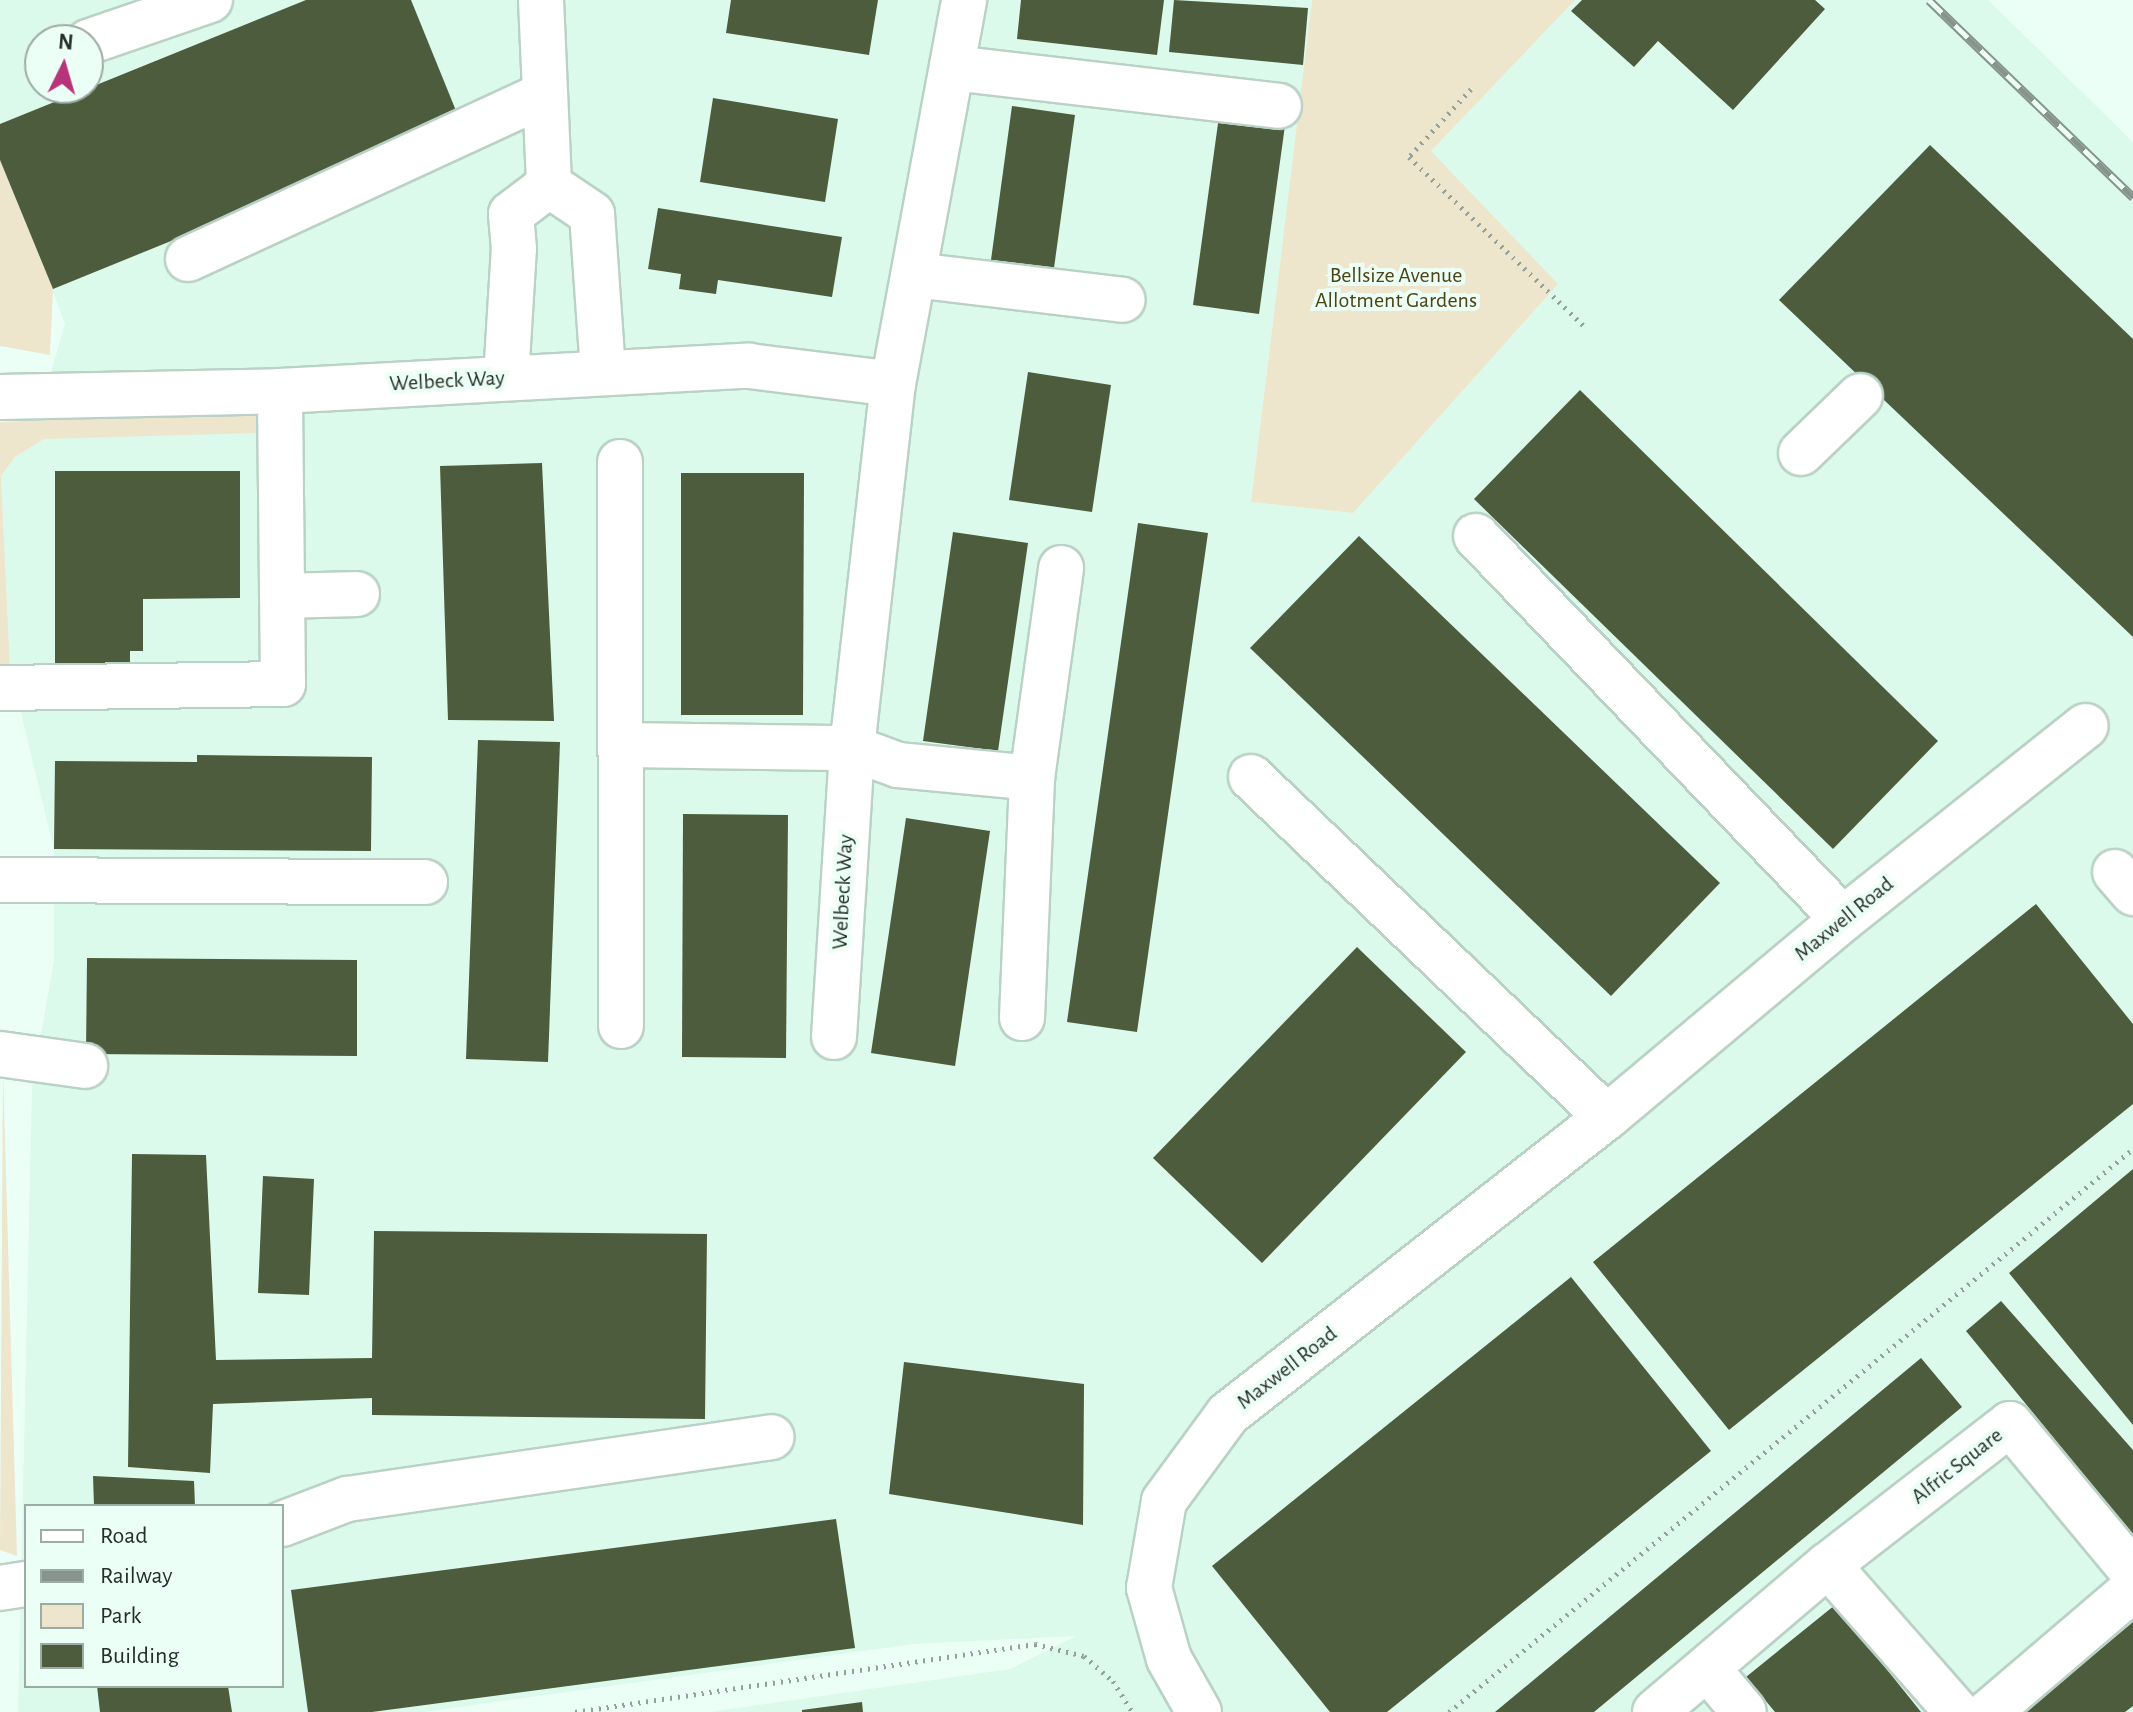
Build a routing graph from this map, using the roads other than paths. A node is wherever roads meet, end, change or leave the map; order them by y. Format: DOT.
graph roads {
  1 [pos="210,0"];
  2 [pos="541,0"];
  3 [pos="964,0"];
  4 [pos="104,36"];
  5 [pos="952,68"];
  6 [pos="545,94"];
  7 [pos="1279,106"];
  8 [pos="549,185"];
  9 [pos="188,259"];
  10 [pos="914,275"];
  11 [pos="1123,300"];
  12 [pos="603,372"];
  13 [pos="506,378"];
  14 [pos="893,384"];
  15 [pos="280,391"];
  16 [pos="1860,396"];
  17 [pos="0,397"];
  18 [pos="1801,453"];
  19 [pos="620,462"];
  20 [pos="1476,536"];
  21 [pos="1061,568"];
  22 [pos="357,594"];
  23 [pos="282,596"];
  24 [pos="0,688"];
  25 [pos="2086,726"];
  26 [pos="624,745"];
  27 [pos="852,748"];
  28 [pos="1251,777"];
  29 [pos="1032,778"];
  30 [pos="0,880"];
  31 [pos="425,882"];
  32 [pos="1843,919"];
  33 [pos="1022,1018"];
  34 [pos="621,1026"];
  35 [pos="834,1037"];
  36 [pos="0,1054"];
  37 [pos="85,1066"];
  38 [pos="1607,1117"];
  39 [pos="772,1437"];
  40 [pos="284,1523"];
  41 [pos="1828,1565"];
  42 [pos="2133,1572"];
  43 [pos="24,1584"];
  44 [pos="0,1588"];
  45 [pos="2133,1589"];
  46 [pos="1707,1668"];
  47 [pos="1199,1712"];
  48 [pos="1655,1712"];
  49 [pos="1744,1712"];
  50 [pos="1957,1712"];
  51 [pos="1989,1712"];
  1 -- 4 [label="street"];
  2 -- 6 [label="street"];
  3 -- 5 [label="street, Welbeck Way"];
  5 -- 7 [label="street"];
  5 -- 10 [label="street, Welbeck Way"];
  6 -- 8 [label="street"];
  6 -- 9 [label="street"];
  8 -- 12 [label="street"];
  8 -- 13 [label="street"];
  10 -- 11 [label="street"];
  10 -- 14 [label="street, Welbeck Way"];
  12 -- 13 [label="street, Welbeck Way"];
  12 -- 14 [label="street, Welbeck Way"];
  13 -- 15 [label="street, Welbeck Way"];
  14 -- 27 [label="street, Welbeck Way"];
  15 -- 17 [label="street, Welbeck Way"];
  15 -- 23 [label="street"];
  16 -- 18 [label="street"];
  19 -- 26 [label="street"];
  20 -- 32 [label="street"];
  21 -- 29 [label="street"];
  22 -- 23 [label="street"];
  23 -- 24 [label="street"];
  25 -- 32 [label="street, Maxwell Road"];
  26 -- 27 [label="street"];
  26 -- 34 [label="street"];
  27 -- 29 [label="street"];
  27 -- 35 [label="street, Welbeck Way"];
  28 -- 38 [label="street"];
  29 -- 33 [label="street"];
  30 -- 31 [label="street"];
  32 -- 38 [label="street, Maxwell Road"];
  36 -- 37 [label="street"];
  38 -- 47 [label="street, Maxwell Road"];
  39 -- 40 [label="street"];
  41 -- 42 [label="street, Alfric Square"];
  41 -- 46 [label="street, Alfric Square"];
  41 -- 50 [label="street"];
  43 -- 44 [label="street"];
  45 -- 51 [label="street"];
  46 -- 48 [label="street, Alfric Square"];
  46 -- 49 [label="street"];
}
